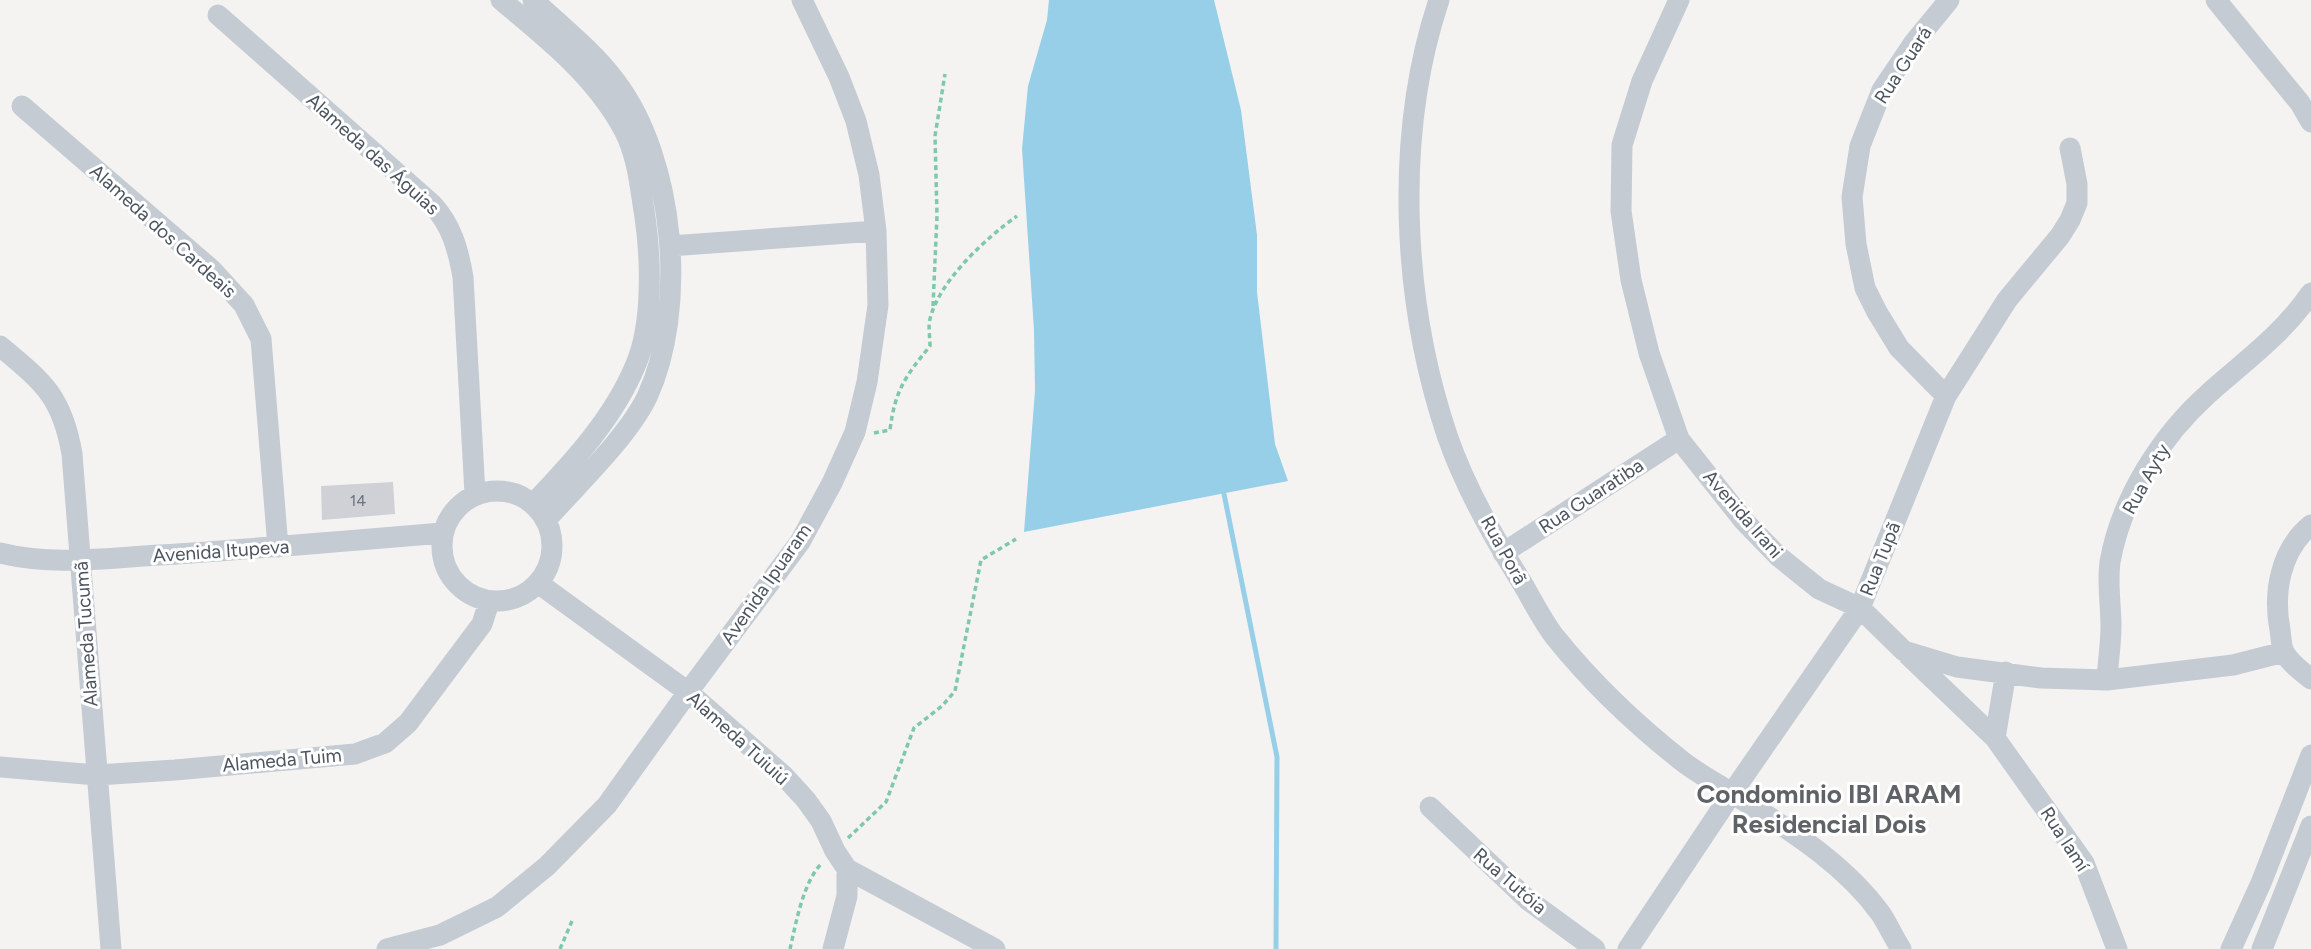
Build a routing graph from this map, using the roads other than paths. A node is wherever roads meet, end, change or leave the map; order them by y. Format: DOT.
graph roads {
  1 [pos="501,0"];
  2 [pos="533,0"];
  3 [pos="803,0"];
  4 [pos="1438,0"];
  5 [pos="1679,0"];
  6 [pos="1949,0"];
  7 [pos="2216,0"];
  8 [pos="218,15"];
  9 [pos="22,106"];
  10 [pos="2311,122"];
  11 [pos="2070,148"];
  12 [pos="876,231"];
  13 [pos="670,246"];
  14 [pos="2311,293"];
  15 [pos="0,346"];
  16 [pos="1946,396"];
  17 [pos="1679,439"];
  18 [pos="475,494"];
  19 [pos="539,512"];
  20 [pos="2311,525"];
  21 [pos="442,533"];
  22 [pos="278,547"];
  23 [pos="0,553"];
  24 [pos="1503,553"];
  25 [pos="81,559"];
  26 [pos="538,583"];
  27 [pos="489,602"];
  28 [pos="1860,608"];
  29 [pos="1904,652"];
  30 [pos="2284,652"];
  31 [pos="2006,673"];
  32 [pos="2311,679"];
  33 [pos="2107,680"];
  34 [pos="688,692"];
  35 [pos="1995,738"];
  36 [pos="2310,760"];
  37 [pos="0,767"];
  38 [pos="97,775"];
  39 [pos="1732,793"];
  40 [pos="1430,807"];
  41 [pos="2311,825"];
  42 [pos="847,869"];
  43 [pos="111,949"];
  44 [pos="387,949"];
  45 [pos="833,949"];
  46 [pos="995,949"];
  47 [pos="1595,949"];
  48 [pos="1628,949"];
  49 [pos="1900,949"];
  50 [pos="2117,949"];
  51 [pos="2231,949"];
  52 [pos="2262,949"];
  1 -- 19 [label="street"];
  2 -- 13 [label="street"];
  3 -- 12 [label="street, Avenida Ipuaram"];
  4 -- 24 [label="street, Rua Porã"];
  5 -- 17 [label="street, Avenida Irani"];
  6 -- 16 [label="street, Rua Guará"];
  7 -- 10 [label="street"];
  8 -- 18 [label="street, Alameda das Águias"];
  9 -- 22 [label="street, Alameda dos Cardeais"];
  11 -- 16 [label="street, Rua Tupã"];
  12 -- 13 [label="street"];
  12 -- 34 [label="street, Avenida Ipuaram"];
  13 -- 19 [label="street"];
  14 -- 33 [label="street, Rua Ayty"];
  15 -- 25 [label="street, Alameda Tucumã"];
  16 -- 28 [label="street, Rua Tupã"];
  17 -- 24 [label="street, Rua Guaratiba"];
  17 -- 28 [label="street, Avenida Irani"];
  18 -- 19 [label="street"];
  18 -- 21 [label="street"];
  19 -- 26 [label="street"];
  20 -- 30 [label="street"];
  21 -- 22 [label="street, Avenida Itupeva"];
  21 -- 27 [label="street"];
  22 -- 25 [label="street, Avenida Itupeva"];
  23 -- 25 [label="street, Avenida Itupeva"];
  24 -- 39 [label="street, Rua Porã"];
  25 -- 38 [label="street, Alameda Tucumã"];
  26 -- 27 [label="street"];
  26 -- 34 [label="street, Alameda Tuiuiú"];
  27 -- 38 [label="street, Alameda Tuim"];
  28 -- 29 [label="street, Avenida Irani"];
  28 -- 39 [label="street, Rua Tupã"];
  29 -- 31 [label="street, Avenida Irani"];
  29 -- 35 [label="street, Rua Iamí"];
  30 -- 32 [label="street"];
  30 -- 33 [label="street, Avenida Irani"];
  31 -- 33 [label="street, Avenida Irani"];
  31 -- 35 [label="street"];
  34 -- 42 [label="street, Alameda Tuiuiú"];
  34 -- 44 [label="street, Avenida Ipuaram"];
  35 -- 50 [label="street, Rua Iamí"];
  36 -- 51 [label="street"];
  37 -- 38 [label="street, Alameda Tuim"];
  38 -- 43 [label="street, Alameda Tucumã"];
  39 -- 48 [label="street, Rua Tupã"];
  39 -- 49 [label="street, Rua Porã"];
  40 -- 47 [label="street, Rua Tutóia"];
  41 -- 52 [label="street"];
  42 -- 45 [label="street"];
  42 -- 46 [label="street"];
}
